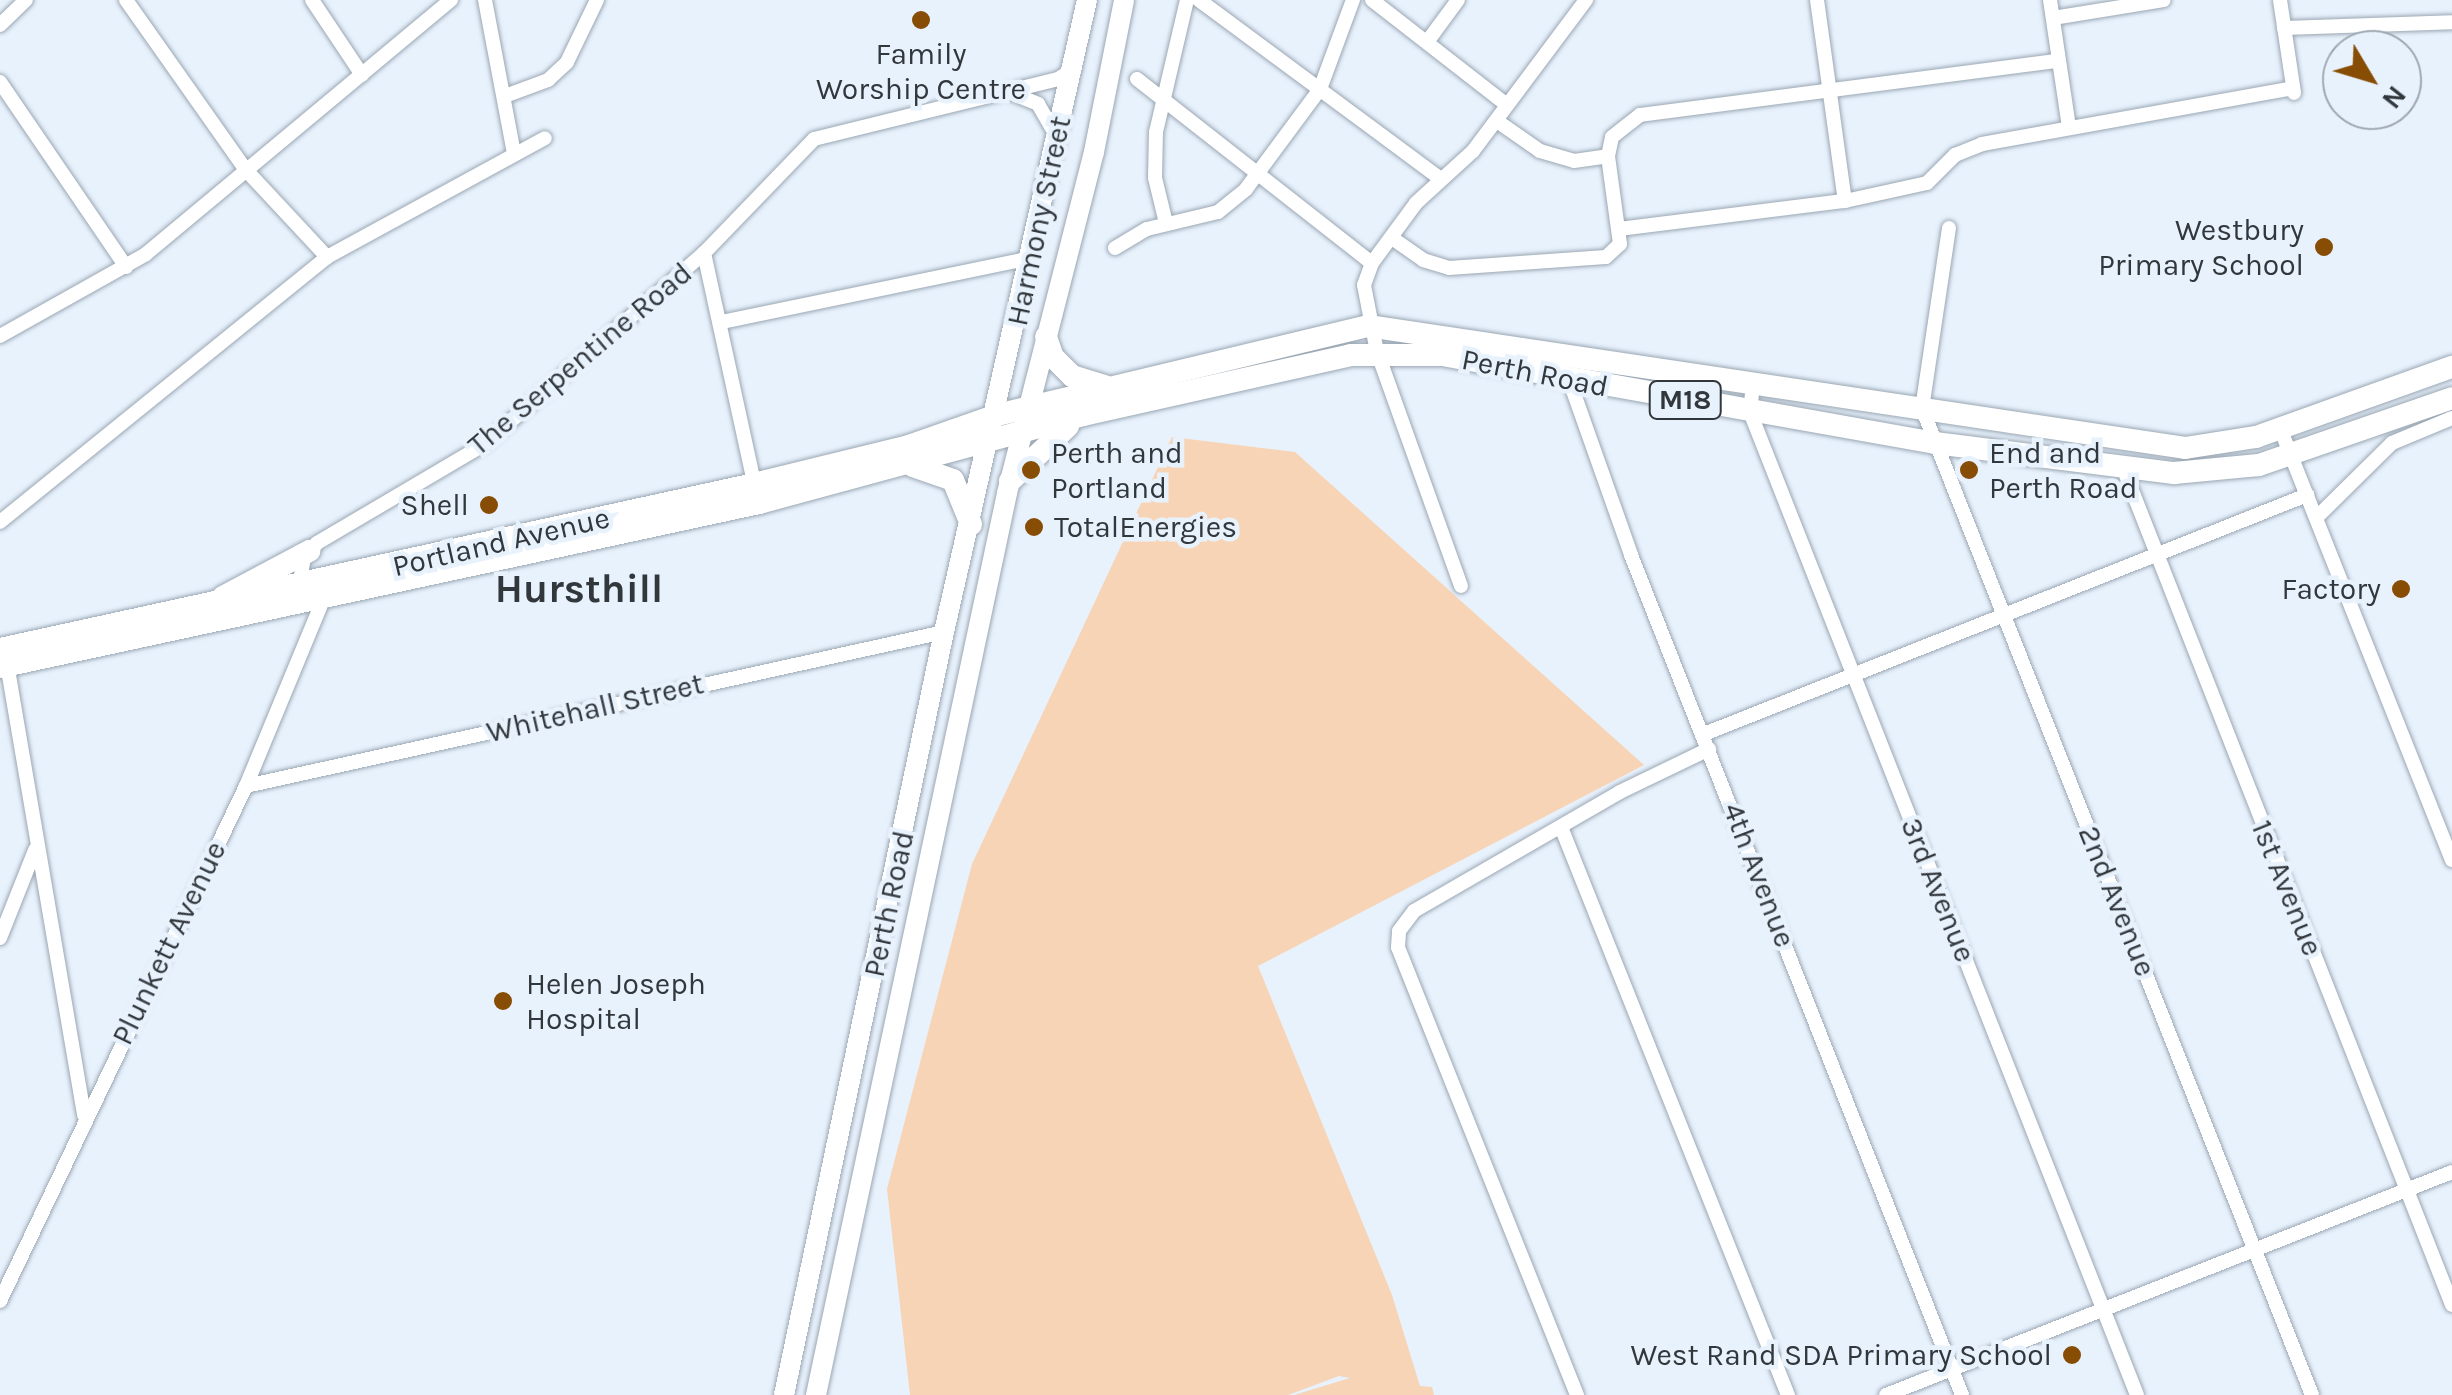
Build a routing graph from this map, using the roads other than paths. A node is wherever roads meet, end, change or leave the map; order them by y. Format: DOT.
graph roads {
  1 [pos="26,0"];
  2 [pos="126,0"];
  3 [pos="312,0"];
  4 [pos="451,0"];
  5 [pos="486,0"];
  6 [pos="596,0"];
  7 [pos="1088,0"];
  8 [pos="1124,0"];
  9 [pos="1187,0"];
  10 [pos="1199,0"];
  11 [pos="1354,0"];
  12 [pos="1372,0"];
  13 [pos="1458,0"];
  14 [pos="1586,0"];
  15 [pos="1818,0"];
  16 [pos="2050,0"];
  17 [pos="2164,0"];
  18 [pos="2280,0"];
  19 [pos="2053,18"];
  20 [pos="2452,22"];
  21 [pos="0,25"];
  22 [pos="2284,28"];
  23 [pos="1427,42"];
  24 [pos="2058,61"];
  25 [pos="1072,69"];
  26 [pos="362,75"];
  27 [pos="1137,80"];
  28 [pos="0,82"];
  29 [pos="1320,89"];
  30 [pos="1006,91"];
  31 [pos="1830,92"];
  32 [pos="505,96"];
  33 [pos="1160,97"];
  34 [pos="1507,105"];
  35 [pos="1497,120"];
  36 [pos="2069,127"];
  37 [pos="546,138"];
  38 [pos="1058,140"];
  39 [pos="514,154"];
  40 [pos="1608,156"];
  41 [pos="246,170"];
  42 [pos="1257,177"];
  43 [pos="1442,179"];
  44 [pos="1845,201"];
  45 [pos="1166,223"];
  46 [pos="1948,228"];
  47 [pos="1619,229"];
  48 [pos="1392,238"];
  49 [pos="1115,248"];
  50 [pos="704,253"];
  51 [pos="327,256"];
  52 [pos="1031,258"];
  53 [pos="1372,263"];
  54 [pos="126,266"];
  55 [pos="722,322"];
  56 [pos="1368,326"];
  57 [pos="0,336"];
  58 [pos="1046,337"];
  59 [pos="1377,352"];
  60 [pos="1566,354"];
  61 [pos="2452,367"];
  62 [pos="1565,378"];
  63 [pos="1753,384"];
  64 [pos="1110,386"];
  65 [pos="2452,398"];
  66 [pos="1026,408"];
  67 [pos="1922,408"];
  68 [pos="1750,412"];
  69 [pos="997,415"];
  70 [pos="1083,415"];
  71 [pos="2452,418"];
  72 [pos="2280,428"];
  73 [pos="1020,434"];
  74 [pos="992,443"];
  75 [pos="1936,443"];
  76 [pos="2291,455"];
  77 [pos="905,465"];
  78 [pos="2124,470"];
  79 [pos="1010,481"];
  80 [pos="757,493"];
  81 [pos="2307,495"];
  82 [pos="2316,517"];
  83 [pos="0,522"];
  84 [pos="970,524"];
  85 [pos="309,551"];
  86 [pos="2156,556"];
  87 [pos="1462,586"];
  88 [pos="326,591"];
  89 [pos="299,594"];
  90 [pos="212,604"];
  91 [pos="2004,614"];
  92 [pos="944,632"];
  93 [pos="3,658"];
  94 [pos="1853,675"];
  95 [pos="1707,741"];
  96 [pos="246,786"];
  97 [pos="1561,826"];
  98 [pos="35,850"];
  99 [pos="2452,860"];
  100 [pos="0,938"];
  101 [pos="84,1116"];
  102 [pos="2452,1172"];
  103 [pos="2407,1190"];
  104 [pos="2254,1249"];
  105 [pos="0,1301"];
  106 [pos="2452,1304"];
  107 [pos="2104,1310"];
  108 [pos="1952,1369"];
  109 [pos="784,1395"];
  110 [pos="816,1395"];
  111 [pos="1578,1395"];
  112 [pos="1788,1395"];
  113 [pos="1886,1395"];
  114 [pos="1962,1395"];
  115 [pos="2137,1395"];
  116 [pos="2312,1395"];
  1 -- 21 [label="street"];
  2 -- 41 [label="street"];
  3 -- 26 [label="street"];
  4 -- 26 [label="street"];
  5 -- 32 [label="street"];
  6 -- 32 [label="street"];
  7 -- 25 [label="main road, Harmony Street"];
  8 -- 58 [label="main road, Harmony Street"];
  9 -- 33 [label="street"];
  10 -- 29 [label="street"];
  11 -- 29 [label="street"];
  12 -- 23 [label="street"];
  13 -- 23 [label="street"];
  14 -- 34 [label="street"];
  15 -- 31 [label="street"];
  16 -- 19 [label="street"];
  17 -- 19 [label="street"];
  18 -- 22 [label="street"];
  19 -- 24 [label="street"];
  20 -- 22 [label="street"];
  22 -- 36 [label="street"];
  23 -- 34 [label="street"];
  24 -- 31 [label="street"];
  24 -- 36 [label="street"];
  25 -- 30 [label="street, The Serpentine Road"];
  25 -- 38 [label="main road, Harmony Street"];
  26 -- 41 [label="street"];
  27 -- 33 [label="street"];
  28 -- 54 [label="street"];
  29 -- 42 [label="street"];
  29 -- 43 [label="street"];
  30 -- 38 [label="street"];
  30 -- 50 [label="street, The Serpentine Road"];
  31 -- 40 [label="street"];
  31 -- 44 [label="street"];
  32 -- 39 [label="street"];
  33 -- 42 [label="street"];
  33 -- 45 [label="street"];
  34 -- 35 [label="street"];
  35 -- 40 [label="street"];
  35 -- 43 [label="street"];
  36 -- 44 [label="street"];
  37 -- 39 [label="street"];
  38 -- 52 [label="main road, Harmony Street"];
  39 -- 51 [label="street"];
  40 -- 47 [label="street"];
  41 -- 51 [label="street"];
  41 -- 54 [label="street"];
  42 -- 45 [label="street"];
  42 -- 53 [label="street"];
  43 -- 48 [label="street"];
  44 -- 47 [label="street"];
  45 -- 49 [label="street"];
  46 -- 67 [label="street"];
  47 -- 48 [label="street"];
  48 -- 53 [label="street"];
  50 -- 55 [label="street"];
  50 -- 85 [label="street, The Serpentine Road"];
  51 -- 83 [label="street"];
  52 -- 55 [label="street"];
  52 -- 69 [label="main road, Harmony Street"];
  53 -- 56 [label="street"];
  54 -- 57 [label="street"];
  55 -- 80 [label="street"];
  56 -- 59 [label="street"];
  56 -- 60 [label="main road, Perth Road / M18"];
  56 -- 64 [label="main road, Perth Road / M18"];
  58 -- 64 [label="main road"];
  58 -- 66 [label="main road, Harmony Street"];
  59 -- 62 [label="main road, Perth Road / M18"];
  59 -- 70 [label="main road, Perth Road / M18"];
  59 -- 87 [label="street"];
  60 -- 62 [label="street, 4th Avenue"];
  60 -- 63 [label="main road, Perth Road / M18"];
  61 -- 72 [label="main road, M18"];
  62 -- 68 [label="main road, Perth Road / M18"];
  62 -- 95 [label="street, 4th Avenue"];
  63 -- 67 [label="main road, Perth Road / M18"];
  63 -- 68 [label="street, 3rd Avenue"];
  64 -- 66 [label="main road, Perth Road / M18"];
  65 -- 76 [label="main road, M18"];
  66 -- 69 [label="main road, Perth Road / M18"];
  66 -- 73 [label="main road, Perth Road"];
  67 -- 72 [label="main road, Perth Road / M18"];
  67 -- 75 [label="street, 2nd Avenue"];
  68 -- 75 [label="main road, Perth Road / M18"];
  68 -- 94 [label="street, 3rd Avenue"];
  69 -- 74 [label="main road, Harmony Street"];
  69 -- 80 [label="main road, Portland Avenue"];
  70 -- 73 [label="main road, Perth Road / M18"];
  70 -- 79 [label="main road"];
  71 -- 82 [label="street"];
  72 -- 76 [label="street"];
  73 -- 74 [label="main road, Perth Road / M18"];
  73 -- 79 [label="main road, Perth Road"];
  74 -- 77 [label="main road, Portland Avenue"];
  74 -- 84 [label="main road, Perth Road"];
  75 -- 78 [label="main road, Perth Road / M18"];
  75 -- 91 [label="street, 2nd Avenue"];
  76 -- 78 [label="main road, Perth Road / M18"];
  76 -- 81 [label="street"];
  77 -- 80 [label="main road, Portland Avenue"];
  77 -- 84 [label="main road"];
  78 -- 86 [label="street, 1st Avenue"];
  79 -- 110 [label="main road, Perth Road"];
  80 -- 88 [label="main road, Portland Avenue"];
  81 -- 82 [label="street"];
  81 -- 86 [label="street"];
  82 -- 99 [label="street"];
  84 -- 92 [label="main road, Perth Road"];
  85 -- 89 [label="street"];
  85 -- 90 [label="main road"];
  86 -- 91 [label="street"];
  86 -- 103 [label="street, 1st Avenue"];
  88 -- 89 [label="main road, Portland Avenue"];
  88 -- 96 [label="street, Plunkett Avenue"];
  89 -- 90 [label="main road, Portland Avenue"];
  89 -- 93 [label="main road, Portland Avenue"];
  90 -- 93 [label="main road, Portland Avenue"];
  91 -- 94 [label="street"];
  91 -- 104 [label="street, 2nd Avenue"];
  92 -- 96 [label="street, Whitehall Street"];
  92 -- 109 [label="main road, Perth Road"];
  93 -- 98 [label="street"];
  94 -- 95 [label="street"];
  94 -- 107 [label="street, 3rd Avenue"];
  95 -- 97 [label="street"];
  95 -- 108 [label="street, 4th Avenue"];
  96 -- 101 [label="street, Plunkett Avenue"];
  97 -- 111 [label="street"];
  97 -- 112 [label="street"];
  98 -- 100 [label="street"];
  98 -- 101 [label="street"];
  101 -- 105 [label="street, Plunkett Avenue"];
  102 -- 103 [label="street"];
  103 -- 104 [label="street"];
  103 -- 106 [label="street, 1st Avenue"];
  104 -- 107 [label="street"];
  104 -- 116 [label="street, 2nd Avenue"];
  107 -- 108 [label="street"];
  107 -- 115 [label="street, 3rd Avenue"];
  108 -- 113 [label="street"];
  108 -- 114 [label="street, 4th Avenue"];
}
